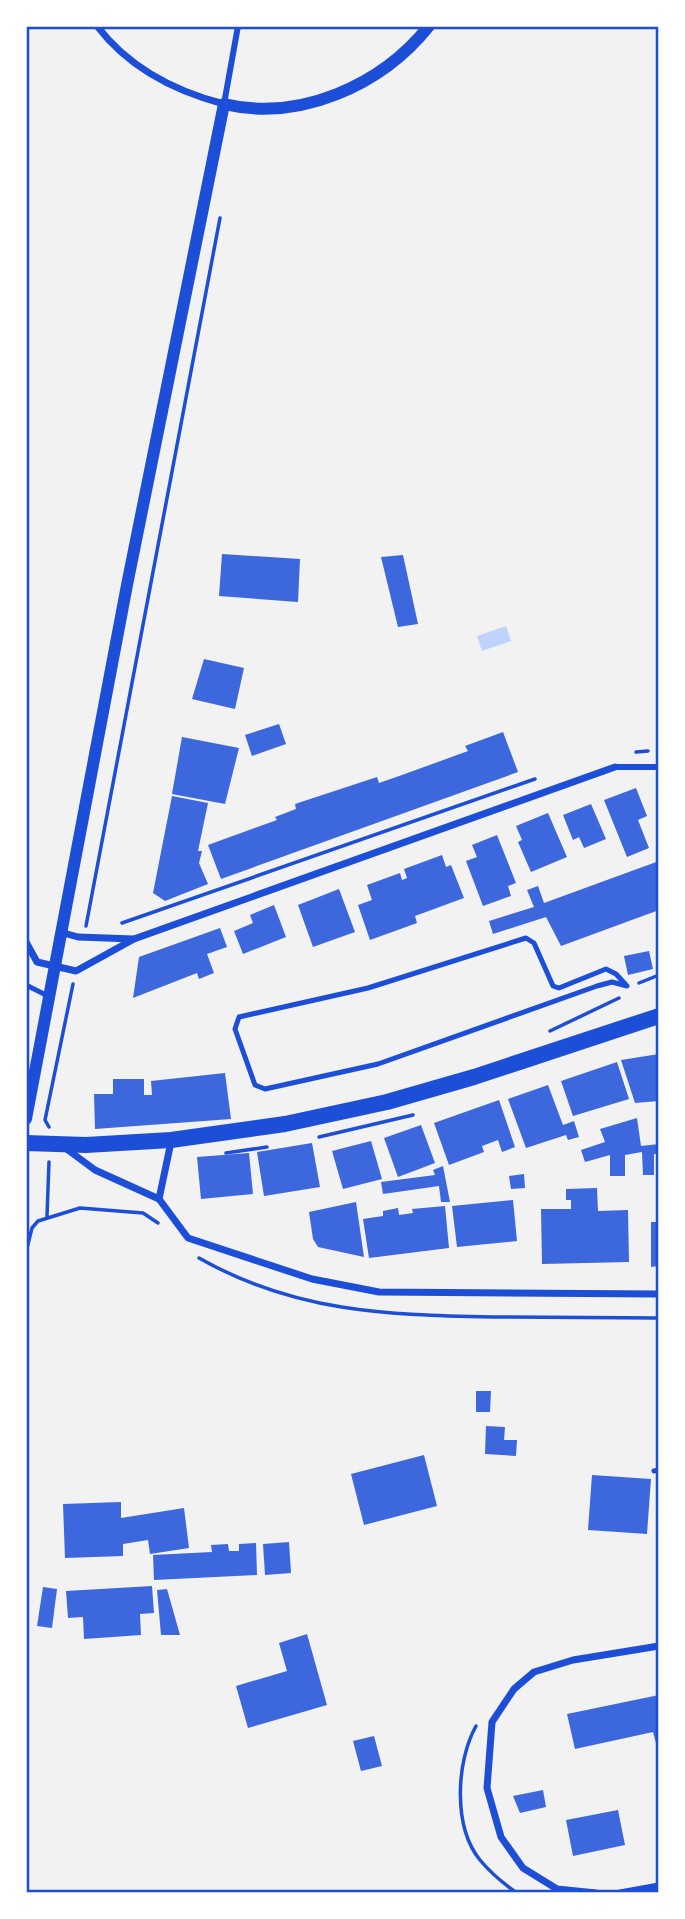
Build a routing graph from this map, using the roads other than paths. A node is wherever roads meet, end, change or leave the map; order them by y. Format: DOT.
graph roads {
  1 [pos="97,26"];
  2 [pos="238,26"];
  3 [pos="429,26"];
  4 [pos="223,104"];
  5 [pos="659,766"];
  6 [pos="615,767"];
  7 [pos="60,932"];
  8 [pos="134,939"];
  9 [pos="26,942"];
  10 [pos="54,968"];
  11 [pos="26,985"];
  12 [pos="50,997"];
  13 [pos="659,1016"];
  14 [pos="235,1029"];
  15 [pos="26,1119"];
  16 [pos="171,1140"];
  17 [pos="26,1143"];
  18 [pos="55,1143"];
  19 [pos="159,1199"];
  20 [pos="659,1294"];
  21 [pos="659,1646"];
  22 [pos="659,1886"];
  23 [pos="596,1893"];
  24 [pos="621,1893"];
  1 -- 4 [label="street"];
  2 -- 4 [label="street"];
  3 -- 4 [label="street"];
  4 -- 7 [label="street"];
  5 -- 6 [label="street"];
  6 -- 8 [label="street"];
  7 -- 8 [label="street"];
  7 -- 10 [label="street"];
  8 -- 10 [label="street"];
  9 -- 10 [label="street"];
  10 -- 12 [label="street"];
  11 -- 12 [label="lane"];
  12 -- 15 [label="street"];
  13 -- 16 [label="main road"];
  14 -- 14 [label="lane"];
  16 -- 18 [label="main road"];
  16 -- 19 [label="street"];
  17 -- 18 [label="main road"];
  18 -- 19 [label="street"];
  19 -- 20 [label="street"];
  21 -- 23 [label="street"];
  22 -- 24 [label="street"];
}
